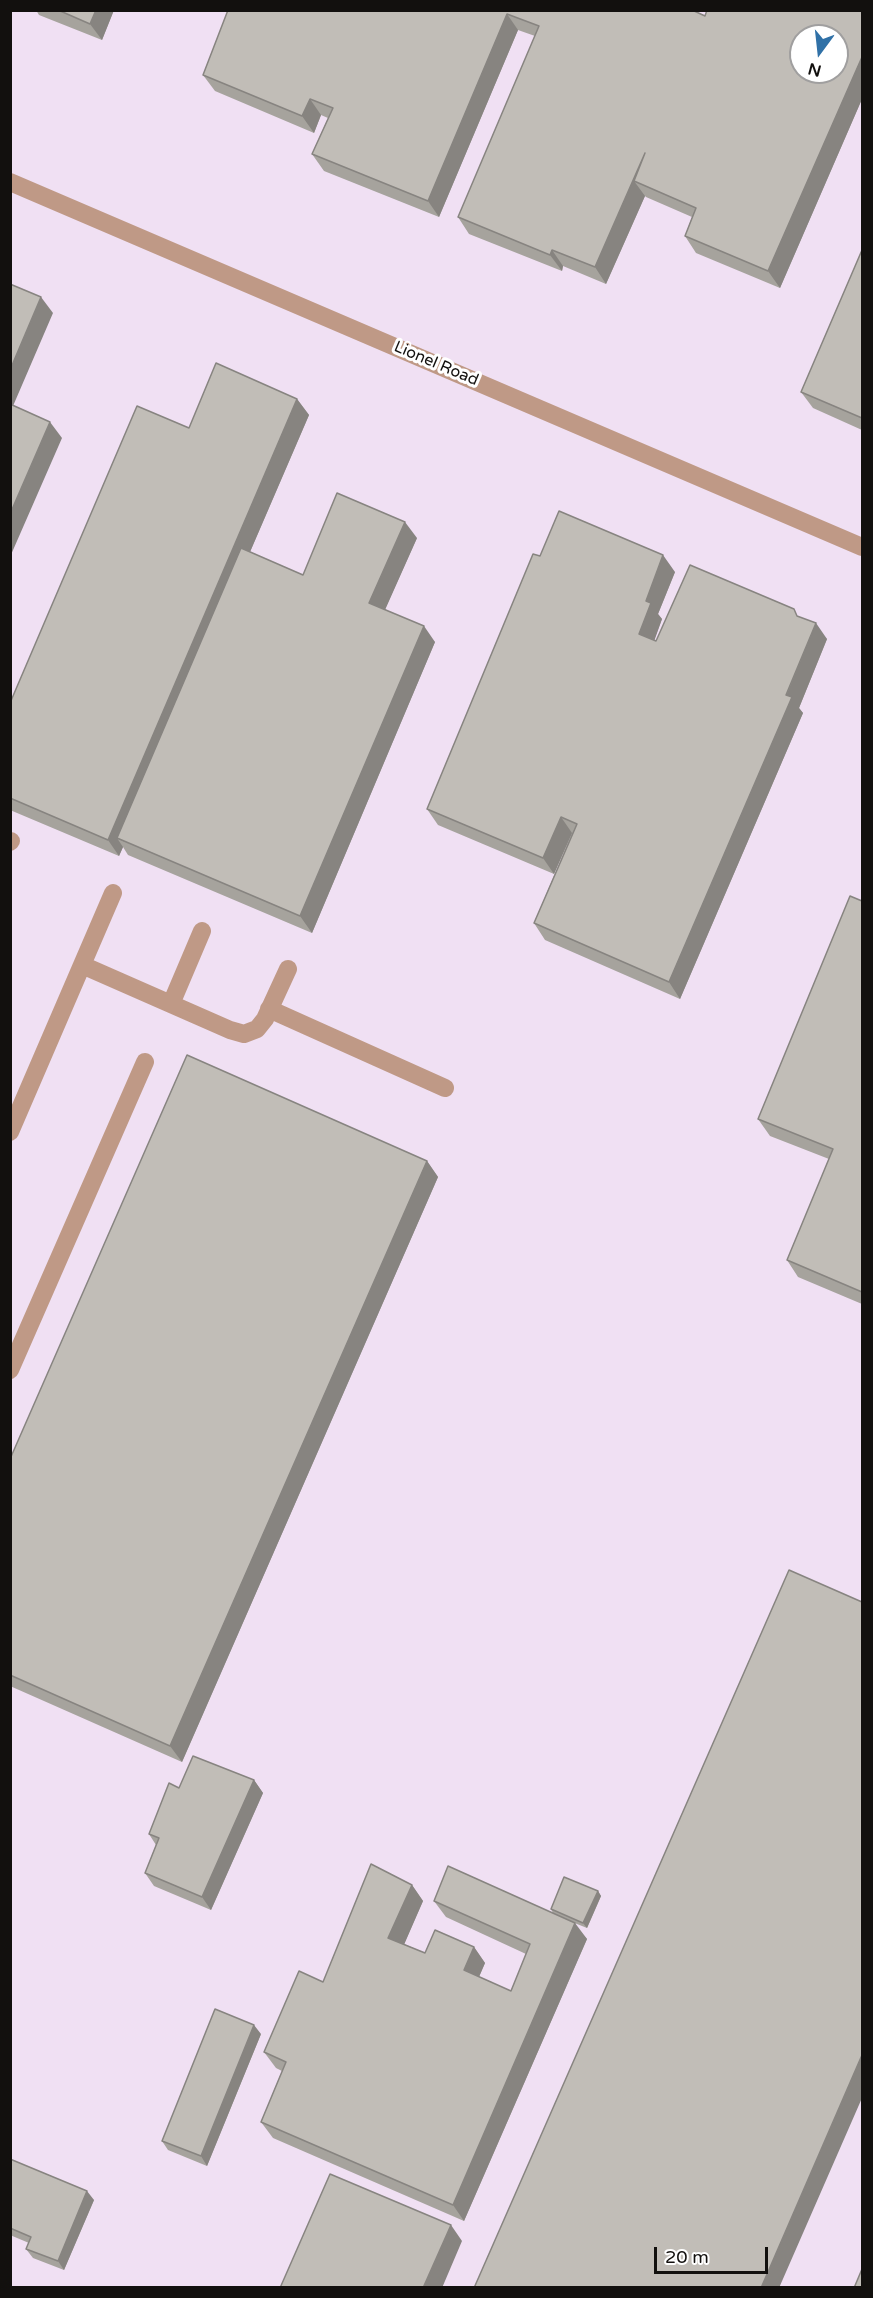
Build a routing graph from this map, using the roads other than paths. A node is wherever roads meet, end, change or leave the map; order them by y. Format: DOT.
graph roads {
  1 [pos="10,182"];
  2 [pos="862,547"];
  3 [pos="113,893"];
  4 [pos="202,931"];
  5 [pos="82,965"];
  6 [pos="288,969"];
  7 [pos="171,1004"];
  8 [pos="269,1010"];
  9 [pos="145,1062"];
  10 [pos="445,1088"];
  11 [pos="10,1132"];
  12 [pos="10,1370"];
  1 -- 2 [label="street, Lionel Road"];
  3 -- 5 [label="street"];
  4 -- 7 [label="street"];
  5 -- 7 [label="street"];
  5 -- 11 [label="street"];
  6 -- 8 [label="street"];
  7 -- 8 [label="street"];
  8 -- 10 [label="street"];
  9 -- 12 [label="street"];
}
